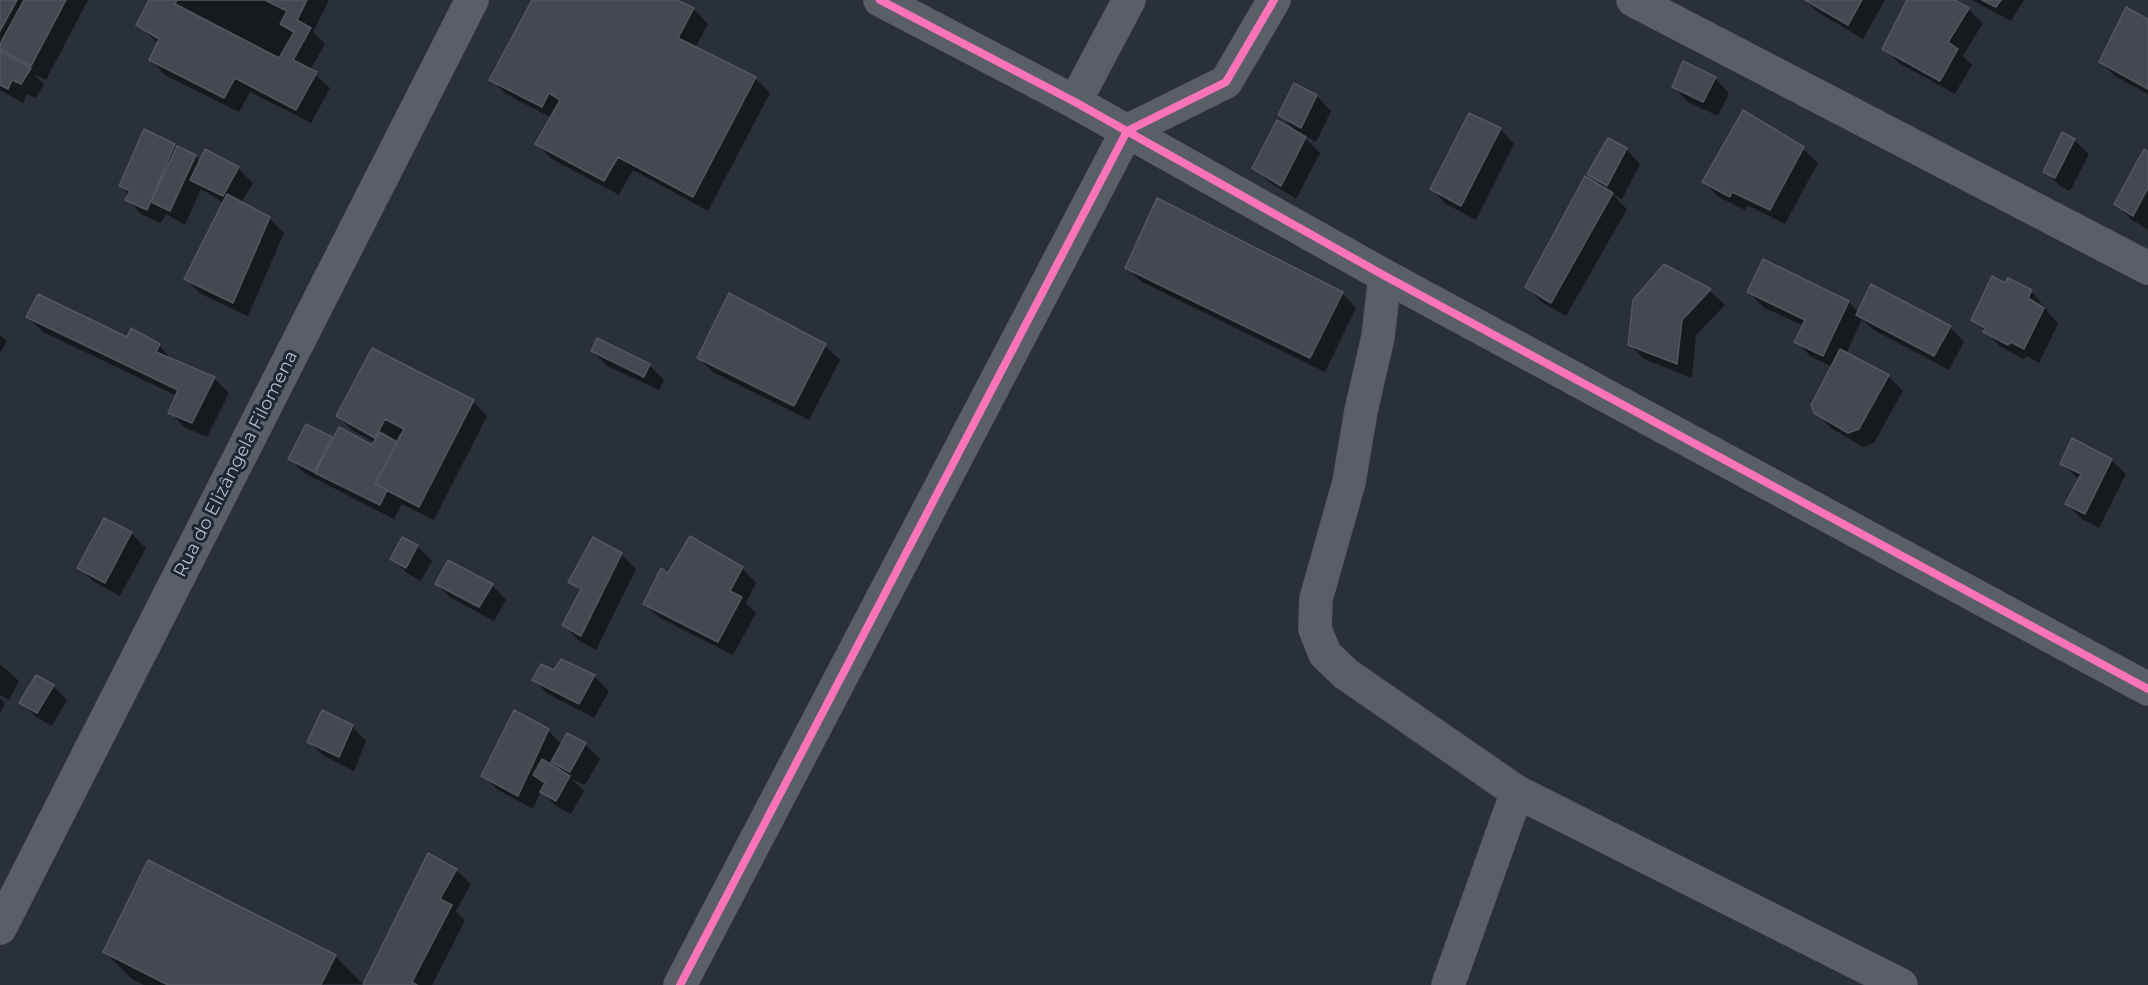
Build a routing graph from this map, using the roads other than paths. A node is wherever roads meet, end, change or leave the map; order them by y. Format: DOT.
graph roads {
  1 [pos="472,0"];
  2 [pos="880,0"];
  3 [pos="1129,0"];
  4 [pos="1274,0"];
  5 [pos="1633,0"];
  6 [pos="1075,102"];
  7 [pos="1127,131"];
  8 [pos="2148,268"];
  9 [pos="1385,276"];
  10 [pos="2148,689"];
  11 [pos="1517,792"];
  12 [pos="0,928"];
  13 [pos="680,985"];
  14 [pos="1448,985"];
  15 [pos="1901,985"];
  1 -- 12 [label="street, Rua do Elizângela Filomena"];
  2 -- 6 [label="street"];
  3 -- 6 [label="street"];
  4 -- 7 [label="street"];
  5 -- 8 [label="street"];
  6 -- 7 [label="street"];
  7 -- 9 [label="street"];
  7 -- 13 [label="street"];
  9 -- 10 [label="street"];
  9 -- 11 [label="street"];
  11 -- 14 [label="street"];
  11 -- 15 [label="street"];
}
